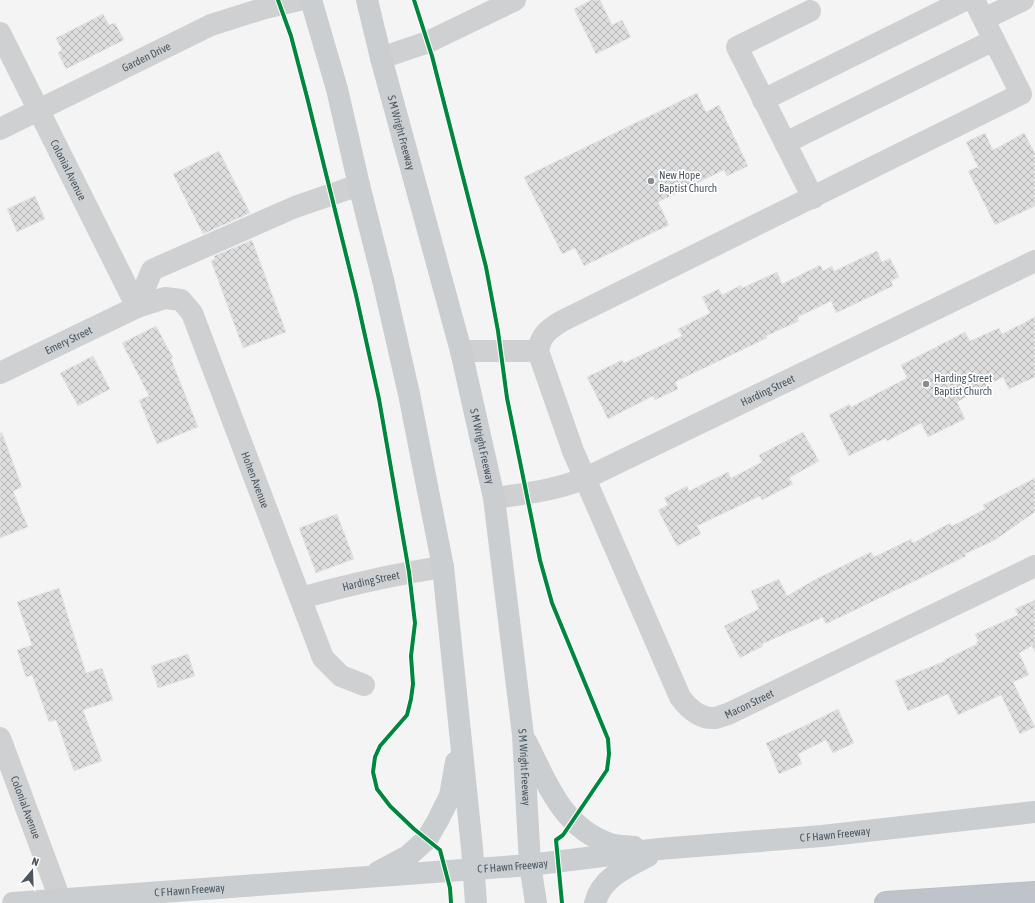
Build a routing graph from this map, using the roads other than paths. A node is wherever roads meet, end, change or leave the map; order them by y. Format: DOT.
graph roads {
  1 [pos="298,0"];
  2 [pos="311,0"];
  3 [pos="367,0"];
  4 [pos="515,0"];
  5 [pos="965,0"];
  6 [pos="974,0"];
  7 [pos="1023,0"];
  8 [pos="810,11"];
  9 [pos="984,19"];
  10 [pos="0,33"];
  11 [pos="994,40"];
  12 [pos="382,58"];
  13 [pos="763,100"];
  14 [pos="39,110"];
  15 [pos="0,129"];
  16 [pos="785,143"];
  17 [pos="359,185"];
  18 [pos="813,198"];
  19 [pos="1035,261"];
  20 [pos="137,307"];
  21 [pos="461,351"];
  22 [pos="538,351"];
  23 [pos="0,373"];
  24 [pos="586,478"];
  25 [pos="494,498"];
  26 [pos="1035,566"];
  27 [pos="443,567"];
  28 [pos="301,598"];
  29 [pos="364,685"];
  30 [pos="523,735"];
  31 [pos="0,738"];
  32 [pos="461,739"];
  33 [pos="1035,812"];
  34 [pos="660,849"];
  35 [pos="530,865"];
  36 [pos="474,869"];
  37 [pos="369,876"];
  38 [pos="1035,893"];
  39 [pos="60,899"];
  40 [pos="13,903"];
  41 [pos="476,903"];
  42 [pos="536,903"];
  43 [pos="596,903"];
  44 [pos="886,903"];
  1 -- 14 [label="street, Garden Drive"];
  2 -- 17 [label="main road"];
  3 -- 12 [label="main road, S M Wright Freeway"];
  4 -- 12 [label="street"];
  5 -- 13 [label="street"];
  6 -- 9 [label="street"];
  7 -- 9 [label="street"];
  8 -- 13 [label="street"];
  9 -- 11 [label="street"];
  10 -- 14 [label="street, Colonial Avenue"];
  11 -- 16 [label="street"];
  11 -- 18 [label="street"];
  12 -- 21 [label="main road, S M Wright Freeway"];
  13 -- 16 [label="street"];
  14 -- 15 [label="street, Garden Drive"];
  14 -- 20 [label="street, Colonial Avenue"];
  16 -- 18 [label="street"];
  17 -- 20 [label="street"];
  17 -- 27 [label="main road"];
  18 -- 22 [label="street"];
  19 -- 24 [label="street, Harding Street"];
  20 -- 23 [label="street, Emery Street"];
  20 -- 28 [label="street, Hohen Avenue"];
  21 -- 22 [label="street"];
  21 -- 25 [label="main road, S M Wright Freeway"];
  22 -- 24 [label="street, Macon Street"];
  24 -- 25 [label="street, Harding Street"];
  24 -- 26 [label="street, Macon Street"];
  25 -- 30 [label="main road, S M Wright Freeway"];
  27 -- 28 [label="street, Harding Street"];
  27 -- 32 [label="main road"];
  28 -- 29 [label="street, Hohen Avenue"];
  30 -- 34 [label="main road"];
  30 -- 35 [label="main road, S M Wright Freeway"];
  31 -- 39 [label="street, Colonial Avenue"];
  32 -- 36 [label="main road"];
  32 -- 37 [label="main road"];
  33 -- 34 [label="main road, C F Hawn Freeway"];
  34 -- 35 [label="main road, C F Hawn Freeway"];
  34 -- 43 [label="main road"];
  35 -- 36 [label="main road, C F Hawn Freeway"];
  35 -- 42 [label="main road, S M Wright Freeway"];
  36 -- 37 [label="main road, C F Hawn Freeway"];
  36 -- 41 [label="main road"];
  37 -- 39 [label="main road, C F Hawn Freeway"];
  38 -- 44 [label="highway"];
  39 -- 40 [label="main road, C F Hawn Freeway"];
}
